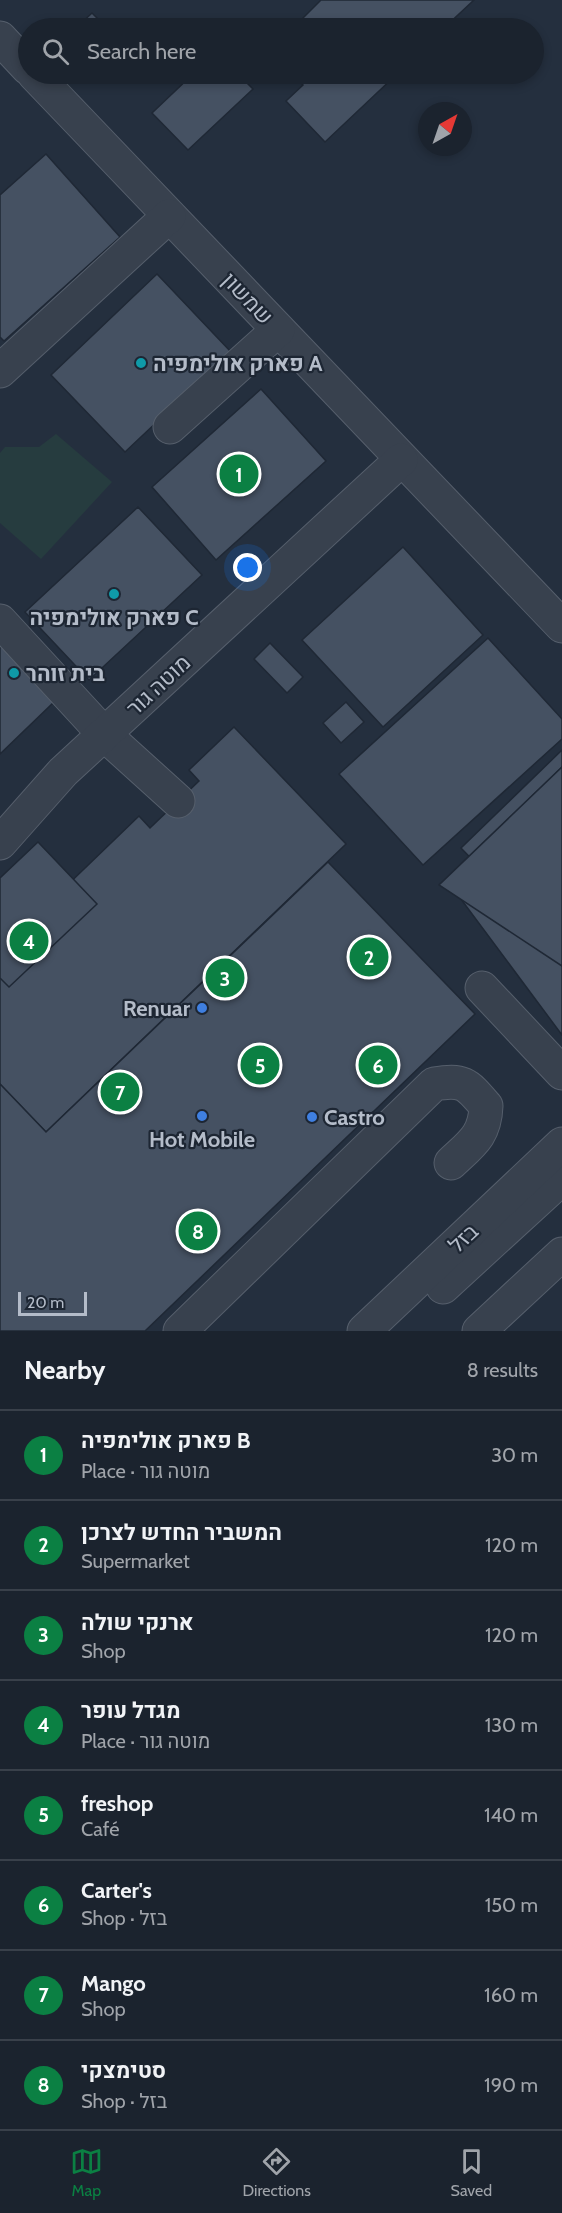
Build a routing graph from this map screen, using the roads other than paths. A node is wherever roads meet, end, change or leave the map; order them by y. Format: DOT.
graph roads {
  1 [pos="0,38"];
  2 [pos="18,57"];
  3 [pos="44,84"];
  4 [pos="169,216"];
  5 [pos="278,330"];
  6 [pos="0,371"];
  7 [pos="170,427"];
  8 [pos="401,460"];
  9 [pos="0,621"];
  10 [pos="562,626"];
  11 [pos="105,735"];
  12 [pos="178,801"];
  13 [pos="0,843"];
  14 [pos="482,988"];
  15 [pos="562,1073"];
  16 [pos="562,1144"];
  17 [pos="451,1163"];
  18 [pos="562,1178"];
  19 [pos="562,1254"];
  20 [pos="183,1330"];
  21 [pos="364,1331"];
  22 [pos="395,1331"];
  23 [pos="479,1331"];
  1 -- 2 [label="street"];
  3 -- 4 [label="street, שמשון"];
  4 -- 5 [label="street, שמשון"];
  4 -- 6 [label="street"];
  5 -- 7 [label="street"];
  5 -- 8 [label="street, שמשון"];
  8 -- 10 [label="street, שמשון"];
  8 -- 11 [label="street, מוטה גור"];
  9 -- 11 [label="street"];
  11 -- 12 [label="street"];
  11 -- 13 [label="street, מוטה גור"];
  14 -- 15 [label="street"];
  16 -- 21 [label="street, בזל"];
  17 -- 20 [label="street"];
  18 -- 22 [label="street, בזל"];
  19 -- 23 [label="street"];
}
